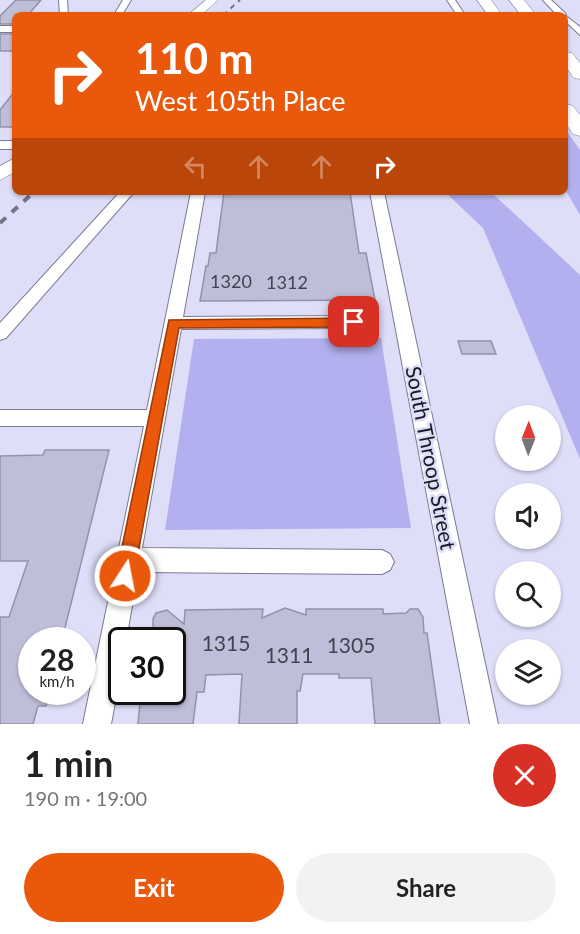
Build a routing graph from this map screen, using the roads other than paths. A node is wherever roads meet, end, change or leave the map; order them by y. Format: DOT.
graph roads {
  1 [pos="213,0"];
  2 [pos="516,0"];
  3 [pos="547,0"];
  4 [pos="198,12"];
  5 [pos="526,12"];
  6 [pos="560,12"];
  7 [pos="568,20"];
  8 [pos="579,30"];
  9 [pos="568,59"];
  10 [pos="580,74"];
  11 [pos="568,113"];
  12 [pos="580,130"];
  13 [pos="12,165"];
  14 [pos="0,175"];
  15 [pos="124,195"];
  16 [pos="197,195"];
  17 [pos="378,195"];
  18 [pos="354,322"];
  19 [pos="173,323"];
  20 [pos="0,333"];
  21 [pos="0,418"];
  22 [pos="155,418"];
  23 [pos="128,560"];
  24 [pos="382,561"];
  25 [pos="97,724"];
  26 [pos="484,724"];
  1 -- 4 [label="main road"];
  2 -- 5 [label="highway"];
  3 -- 6 [label="street"];
  7 -- 8 [label="street"];
  9 -- 10 [label="highway"];
  11 -- 12 [label="highway"];
  13 -- 14 [label="main road"];
  15 -- 20 [label="street"];
  16 -- 19 [label="street"];
  17 -- 26 [label="street, South Throop Street"];
  18 -- 19 [label="street"];
  19 -- 22 [label="street"];
  21 -- 22 [label="street"];
  22 -- 23 [label="street"];
  23 -- 24 [label="street"];
  23 -- 25 [label="street"];
}
